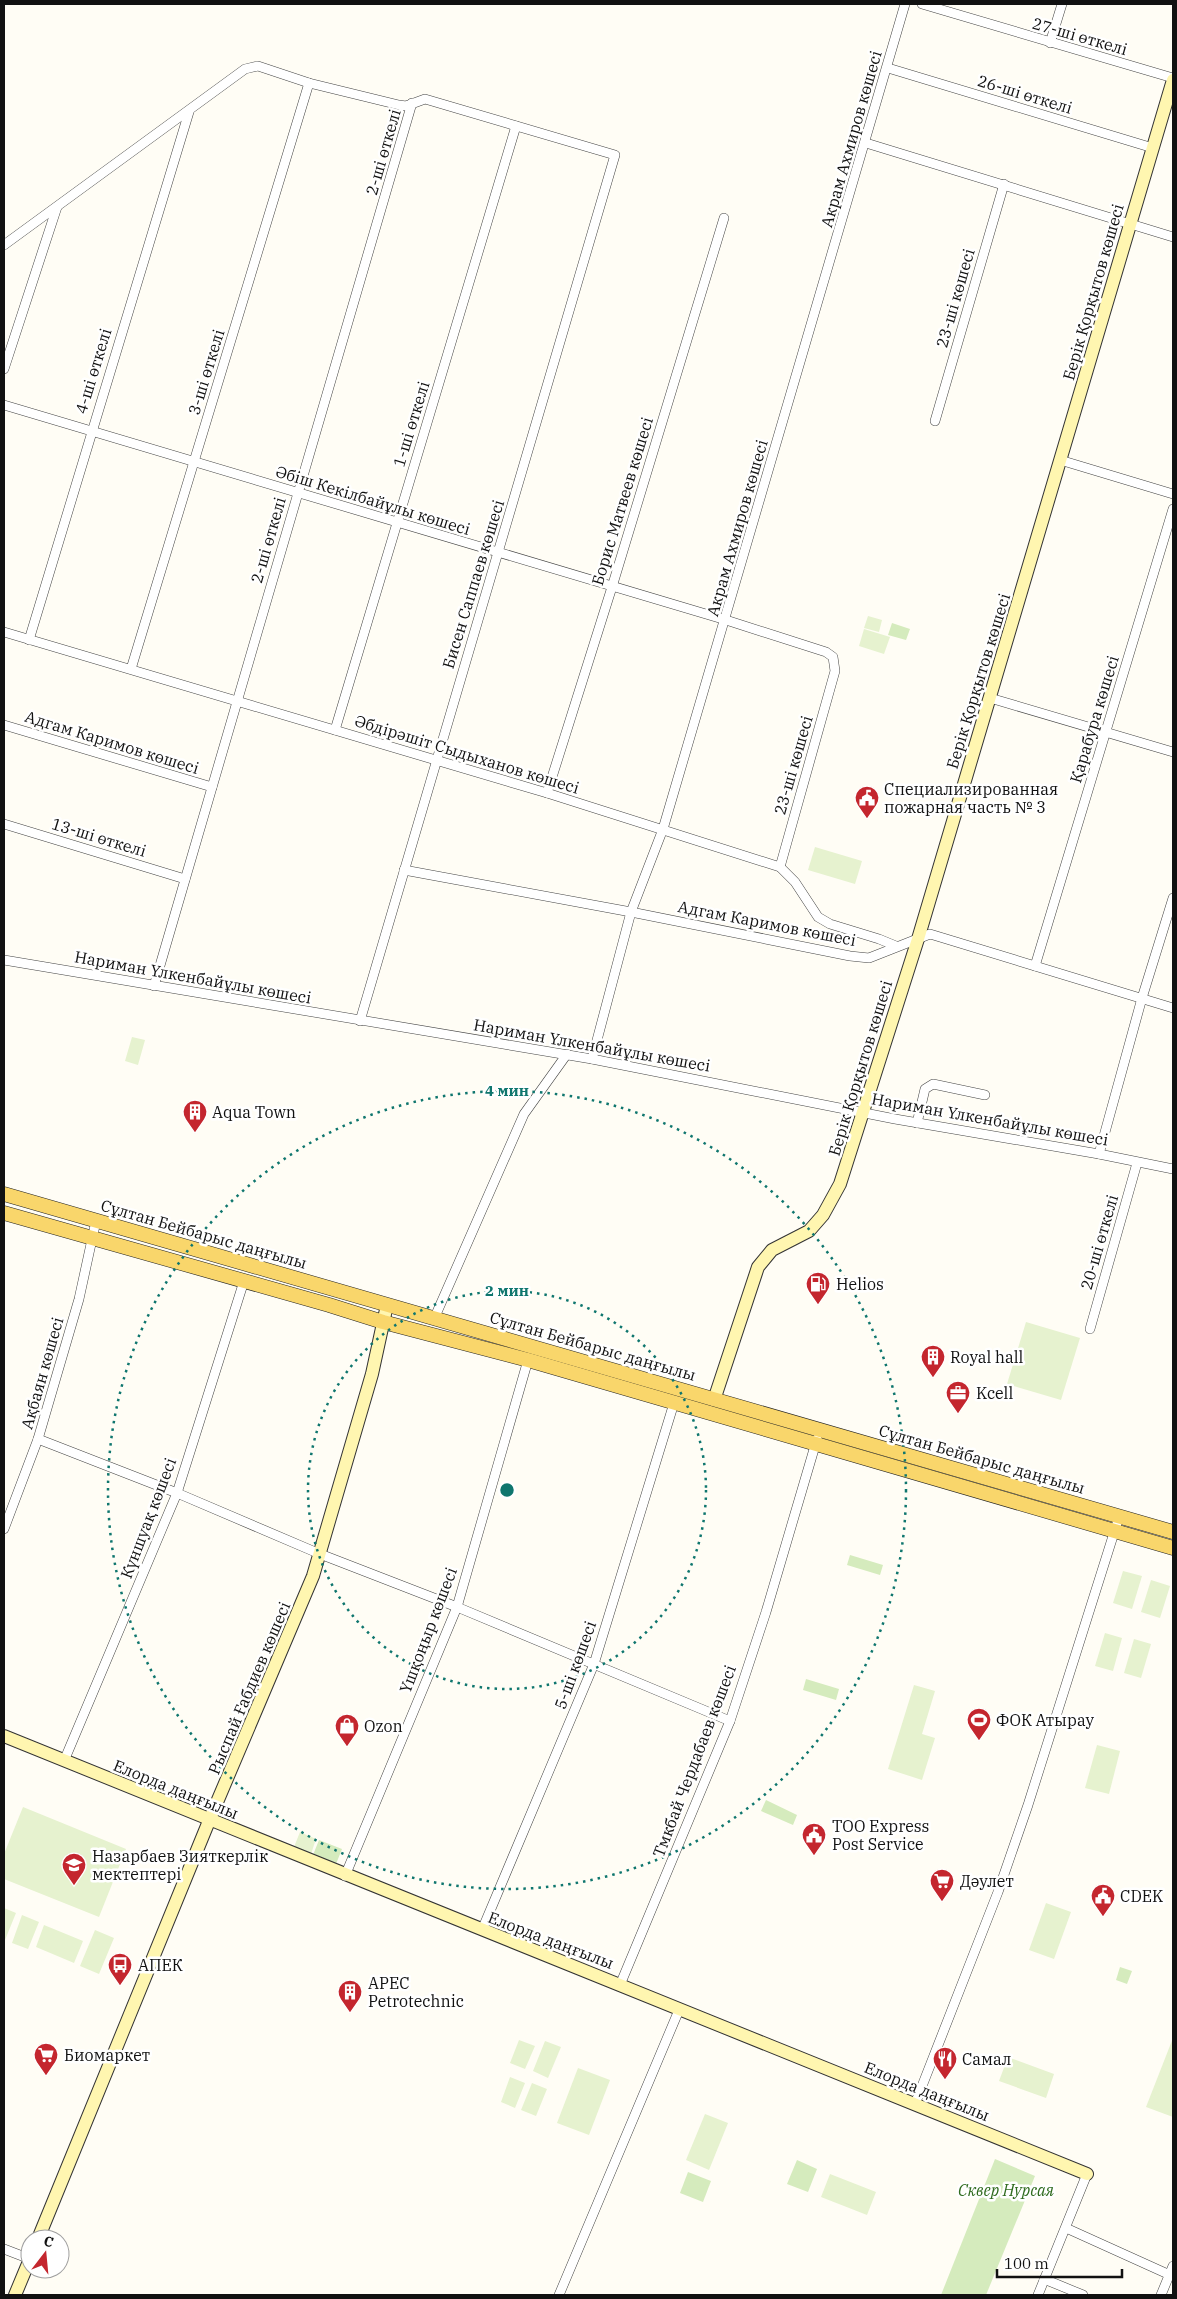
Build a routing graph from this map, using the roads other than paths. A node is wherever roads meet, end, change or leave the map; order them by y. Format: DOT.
graph roads {
  1 [pos="905,4"];
  2 [pos="922,4"];
  3 [pos="1062,4"];
  4 [pos="1050,43"];
  5 [pos="888,68"];
  6 [pos="1173,79"];
  7 [pos="308,83"];
  8 [pos="412,104"];
  9 [pos="189,112"];
  10 [pos="516,126"];
  11 [pos="866,142"];
  12 [pos="1153,148"];
  13 [pos="1004,184"];
  14 [pos="57,207"];
  15 [pos="724,218"];
  16 [pos="1130,223"];
  17 [pos="1173,237"];
  18 [pos="4,245"];
  19 [pos="4,369"];
  20 [pos="4,405"];
  21 [pos="935,421"];
  22 [pos="91,430"];
  23 [pos="1060,460"];
  24 [pos="195,462"];
  25 [pos="298,493"];
  26 [pos="1173,494"];
  27 [pos="1173,509"];
  28 [pos="397,523"];
  29 [pos="498,553"];
  30 [pos="612,587"];
  31 [pos="726,620"];
  32 [pos="4,632"];
  33 [pos="29,640"];
  34 [pos="131,669"];
  35 [pos="835,671"];
  36 [pos="990,698"];
  37 [pos="237,701"];
  38 [pos="4,726"];
  39 [pos="335,730"];
  40 [pos="1105,732"];
  41 [pos="1173,752"];
  42 [pos="436,759"];
  43 [pos="212,787"];
  44 [pos="546,793"];
  45 [pos="4,824"];
  46 [pos="663,829"];
  47 [pos="780,867"];
  48 [pos="404,870"];
  49 [pos="185,879"];
  50 [pos="1173,898"];
  51 [pos="631,912"];
  52 [pos="918,939"];
  53 [pos="896,946"];
  54 [pos="4,960"];
  55 [pos="1035,966"];
  56 [pos="154,986"];
  57 [pos="1142,998"];
  58 [pos="1173,1008"];
  59 [pos="360,1021"];
  60 [pos="567,1054"];
  61 [pos="592,1059"];
  62 [pos="985,1096"];
  63 [pos="864,1111"];
  64 [pos="917,1123"];
  65 [pos="1099,1154"];
  66 [pos="1137,1163"];
  67 [pos="1173,1170"];
  68 [pos="4,1194"];
  69 [pos="4,1214"];
  70 [pos="96,1221"];
  71 [pos="93,1240"];
  72 [pos="244,1281"];
  73 [pos="387,1305"];
  74 [pos="434,1319"];
  75 [pos="383,1322"];
  76 [pos="1090,1330"];
  77 [pos="528,1360"];
  78 [pos="714,1400"];
  79 [pos="674,1402"];
  80 [pos="820,1429"];
  81 [pos="38,1439"];
  82 [pos="816,1444"];
  83 [pos="177,1493"];
  84 [pos="1119,1517"];
  85 [pos="4,1529"];
  86 [pos="1114,1531"];
  87 [pos="1173,1532"];
  88 [pos="1173,1548"];
  89 [pos="320,1554"];
  90 [pos="457,1607"];
  91 [pos="594,1664"];
  92 [pos="730,1721"];
  93 [pos="4,1736"];
  94 [pos="64,1761"];
  95 [pos="209,1821"];
  96 [pos="345,1876"];
  97 [pos="482,1930"];
  98 [pos="620,1985"];
  99 [pos="679,2010"];
  100 [pos="915,2104"];
  101 [pos="1087,2174"];
  102 [pos="1066,2228"];
  103 [pos="42,2229"];
  104 [pos="4,2249"];
  105 [pos="20,2256"];
  106 [pos="1173,2266"];
  107 [pos="1170,2275"];
  108 [pos="23,2279"];
  109 [pos="1044,2279"];
  110 [pos="18,2294"];
  111 [pos="559,2295"];
  112 [pos="1038,2295"];
  113 [pos="1083,2295"];
  114 [pos="1161,2295"];
  1 -- 5 [label="street, Акрам Ахмиров көшесі"];
  2 -- 4 [label="street, 27-ші өткелі"];
  3 -- 4 [label="street"];
  4 -- 6 [label="street, 27-ші өткелі"];
  5 -- 11 [label="street, Акрам Ахмиров көшесі"];
  5 -- 12 [label="street, 26-ші өткелі"];
  6 -- 12 [label="street, Берік Қорқытов көшесі"];
  7 -- 8 [label="street"];
  7 -- 9 [label="street"];
  7 -- 24 [label="street, 3-ші өткелі"];
  8 -- 10 [label="street"];
  8 -- 25 [label="street, 2-ші өткелі"];
  9 -- 14 [label="street"];
  9 -- 22 [label="street, 4-ші өткелі"];
  10 -- 28 [label="street, 1-ші өткелі"];
  10 -- 29 [label="street, Бисен Саппаев көшесі"];
  11 -- 13 [label="street"];
  11 -- 31 [label="street, Акрам Ахмиров көшесі"];
  12 -- 16 [label="street, Берік Қорқытов көшесі"];
  13 -- 16 [label="street"];
  13 -- 21 [label="street, 23-шi көшесi"];
  14 -- 18 [label="street"];
  14 -- 19 [label="street"];
  15 -- 30 [label="street, Борис Матвеев көшесі"];
  16 -- 17 [label="street"];
  16 -- 23 [label="street, Берік Қорқытов көшесі"];
  20 -- 22 [label="street, Әбіш Кекілбайұлы көшесі"];
  22 -- 24 [label="street, Әбіш Кекілбайұлы көшесі"];
  22 -- 33 [label="street, 4-ші өткелі"];
  23 -- 26 [label="street"];
  23 -- 36 [label="street, Берік Қорқытов көшесі"];
  24 -- 25 [label="street, Әбіш Кекілбайұлы көшесі"];
  24 -- 34 [label="street, 3-ші өткелі"];
  25 -- 28 [label="street, Әбіш Кекілбайұлы көшесі"];
  25 -- 37 [label="street, 2-ші өткелі"];
  27 -- 40 [label="street, Қарабура көшесі"];
  28 -- 29 [label="street, Әбіш Кекілбайұлы көшесі"];
  28 -- 39 [label="street, 1-ші өткелі"];
  29 -- 30 [label="street, Әбіш Кекілбайұлы көшесі"];
  29 -- 42 [label="street, Бисен Саппаев көшесі"];
  30 -- 31 [label="street, Әбіш Кекілбайұлы көшесі"];
  30 -- 44 [label="street, Борис Матвеев көшесі"];
  31 -- 35 [label="street, Әбіш Кекілбайұлы көшесі"];
  31 -- 46 [label="street, Акрам Ахмиров көшесі"];
  32 -- 33 [label="street, Әбдірәшіт Сыдыханов көшесі"];
  33 -- 34 [label="street, Әбдірәшіт Сыдыханов көшесі"];
  34 -- 37 [label="street, Әбдірәшіт Сыдыханов көшесі"];
  35 -- 47 [label="street, 23-шi көшесi"];
  36 -- 40 [label="street"];
  36 -- 52 [label="street, Берік Қорқытов көшесі"];
  37 -- 39 [label="street, Әбдірәшіт Сыдыханов көшесі"];
  37 -- 43 [label="street, 2-ші өткелі"];
  38 -- 43 [label="street, Адгам Каримов көшесі"];
  39 -- 42 [label="street, Әбдірәшіт Сыдыханов көшесі"];
  40 -- 41 [label="street"];
  40 -- 55 [label="street, Қарабура көшесі"];
  42 -- 44 [label="street, Әбдірәшіт Сыдыханов көшесі"];
  42 -- 48 [label="street, Бисен Саппаев көшесі"];
  43 -- 49 [label="street, 2-ші өткелі"];
  44 -- 46 [label="street, Әбдірәшіт Сыдыханов көшесі"];
  45 -- 49 [label="street, 13-ші өткелі"];
  46 -- 47 [label="street, Әбдірәшіт Сыдыханов көшесі"];
  46 -- 51 [label="street, Акрам Ахмиров көшесі"];
  47 -- 53 [label="street, Әбдірәшіт Сыдыханов көшесі"];
  48 -- 51 [label="street, Адгам Каримов көшесі"];
  48 -- 59 [label="street, Бисен Саппаев көшесі"];
  49 -- 56 [label="street, 2-ші өткелі"];
  50 -- 57 [label="street"];
  51 -- 53 [label="street, Адгам Каримов көшесі"];
  51 -- 61 [label="street, Акрам Ахмиров көшесі"];
  52 -- 53 [label="street, Адгам Каримов көшесі"];
  52 -- 55 [label="street, Адгам Каримов көшесі"];
  52 -- 63 [label="street, Берік Қорқытов көшесі"];
  54 -- 56 [label="street, Нариман Үлкенбайұлы көшесі"];
  55 -- 57 [label="street, Адгам Каримов көшесі"];
  56 -- 59 [label="street, Нариман Үлкенбайұлы көшесі"];
  57 -- 58 [label="street, Адгам Каримов көшесі"];
  57 -- 65 [label="street"];
  59 -- 60 [label="street, Нариман Үлкенбайұлы көшесі"];
  60 -- 61 [label="street, Нариман Үлкенбайұлы көшесі"];
  60 -- 74 [label="street"];
  61 -- 63 [label="street, Нариман Үлкенбайұлы көшесі"];
  62 -- 64 [label="street"];
  63 -- 64 [label="street, Нариман Үлкенбайұлы көшесі"];
  63 -- 78 [label="street, Берік Қорқытов көшесі"];
  64 -- 65 [label="street, Нариман Үлкенбайұлы көшесі"];
  65 -- 66 [label="street, Нариман Үлкенбайұлы көшесі"];
  66 -- 67 [label="street, Нариман Үлкенбайұлы көшесі"];
  66 -- 76 [label="street, 20-ші өткелі"];
  68 -- 70 [label="main road, Сұлтан Бейбарыс даңғылы"];
  69 -- 71 [label="main road, Сұлтан Бейбарыс даңғылы"];
  70 -- 71 [label="street, Ақбаян көшесі"];
  70 -- 73 [label="main road, Сұлтан Бейбарыс даңғылы"];
  71 -- 72 [label="main road, Сұлтан Бейбарыс даңғылы"];
  71 -- 81 [label="street, Ақбаян көшесі"];
  72 -- 75 [label="main road, Сұлтан Бейбарыс даңғылы"];
  72 -- 83 [label="street, Күншуақ көшесі"];
  73 -- 74 [label="main road, Сұлтан Бейбарыс даңғылы"];
  73 -- 75 [label="street, Рыспай Ғабдиев көшесі"];
  74 -- 78 [label="main road, Сұлтан Бейбарыс даңғылы"];
  75 -- 77 [label="main road, Сұлтан Бейбарыс даңғылы"];
  75 -- 89 [label="street, Рыспай Ғабдиев көшесі"];
  77 -- 79 [label="main road, Сұлтан Бейбарыс даңғылы"];
  77 -- 90 [label="street, Үшқоңыр көшесі"];
  78 -- 80 [label="main road, Сұлтан Бейбарыс даңғылы"];
  79 -- 82 [label="main road, Сұлтан Бейбарыс даңғылы"];
  79 -- 91 [label="street, 5-ші көшесі"];
  80 -- 82 [label="street, Тмкбай Чердабаев көшесі"];
  80 -- 84 [label="main road, Сұлтан Бейбарыс даңғылы"];
  81 -- 83 [label="street"];
  81 -- 85 [label="street, Ақбаян көшесі"];
  82 -- 86 [label="main road, Сұлтан Бейбарыс даңғылы"];
  82 -- 92 [label="street, Тмкбай Чердабаев көшесі"];
  83 -- 89 [label="street"];
  83 -- 94 [label="street, Күншуақ көшесі"];
  84 -- 86 [label="street"];
  84 -- 87 [label="main road, Сұлтан Бейбарыс даңғылы"];
  86 -- 88 [label="main road, Сұлтан Бейбарыс даңғылы"];
  86 -- 100 [label="street"];
  89 -- 90 [label="street"];
  89 -- 95 [label="street, Рыспай Ғабдиев көшесі"];
  90 -- 91 [label="street"];
  90 -- 96 [label="street, Үшқоңыр көшесі"];
  91 -- 92 [label="street"];
  91 -- 97 [label="street, 5-ші көшесі"];
  92 -- 98 [label="street, Тмкбай Чердабаев көшесі"];
  93 -- 94 [label="street, Елорда даңғылы"];
  94 -- 95 [label="street, Елорда даңғылы"];
  95 -- 96 [label="street, Елорда даңғылы"];
  95 -- 103 [label="street, Рыспай Ғабдиев көшесі"];
  96 -- 97 [label="street, Елорда даңғылы"];
  97 -- 98 [label="street, Елорда даңғылы"];
  98 -- 99 [label="street, Елорда даңғылы"];
  99 -- 100 [label="street, Елорда даңғылы"];
  99 -- 111 [label="street"];
  100 -- 101 [label="street, Елорда даңғылы"];
  101 -- 102 [label="street"];
  102 -- 107 [label="street"];
  102 -- 109 [label="street"];
  104 -- 105 [label="street"];
  106 -- 107 [label="street"];
  107 -- 114 [label="street"];
  108 -- 110 [label="street"];
  109 -- 112 [label="street"];
  109 -- 113 [label="street"];
}
